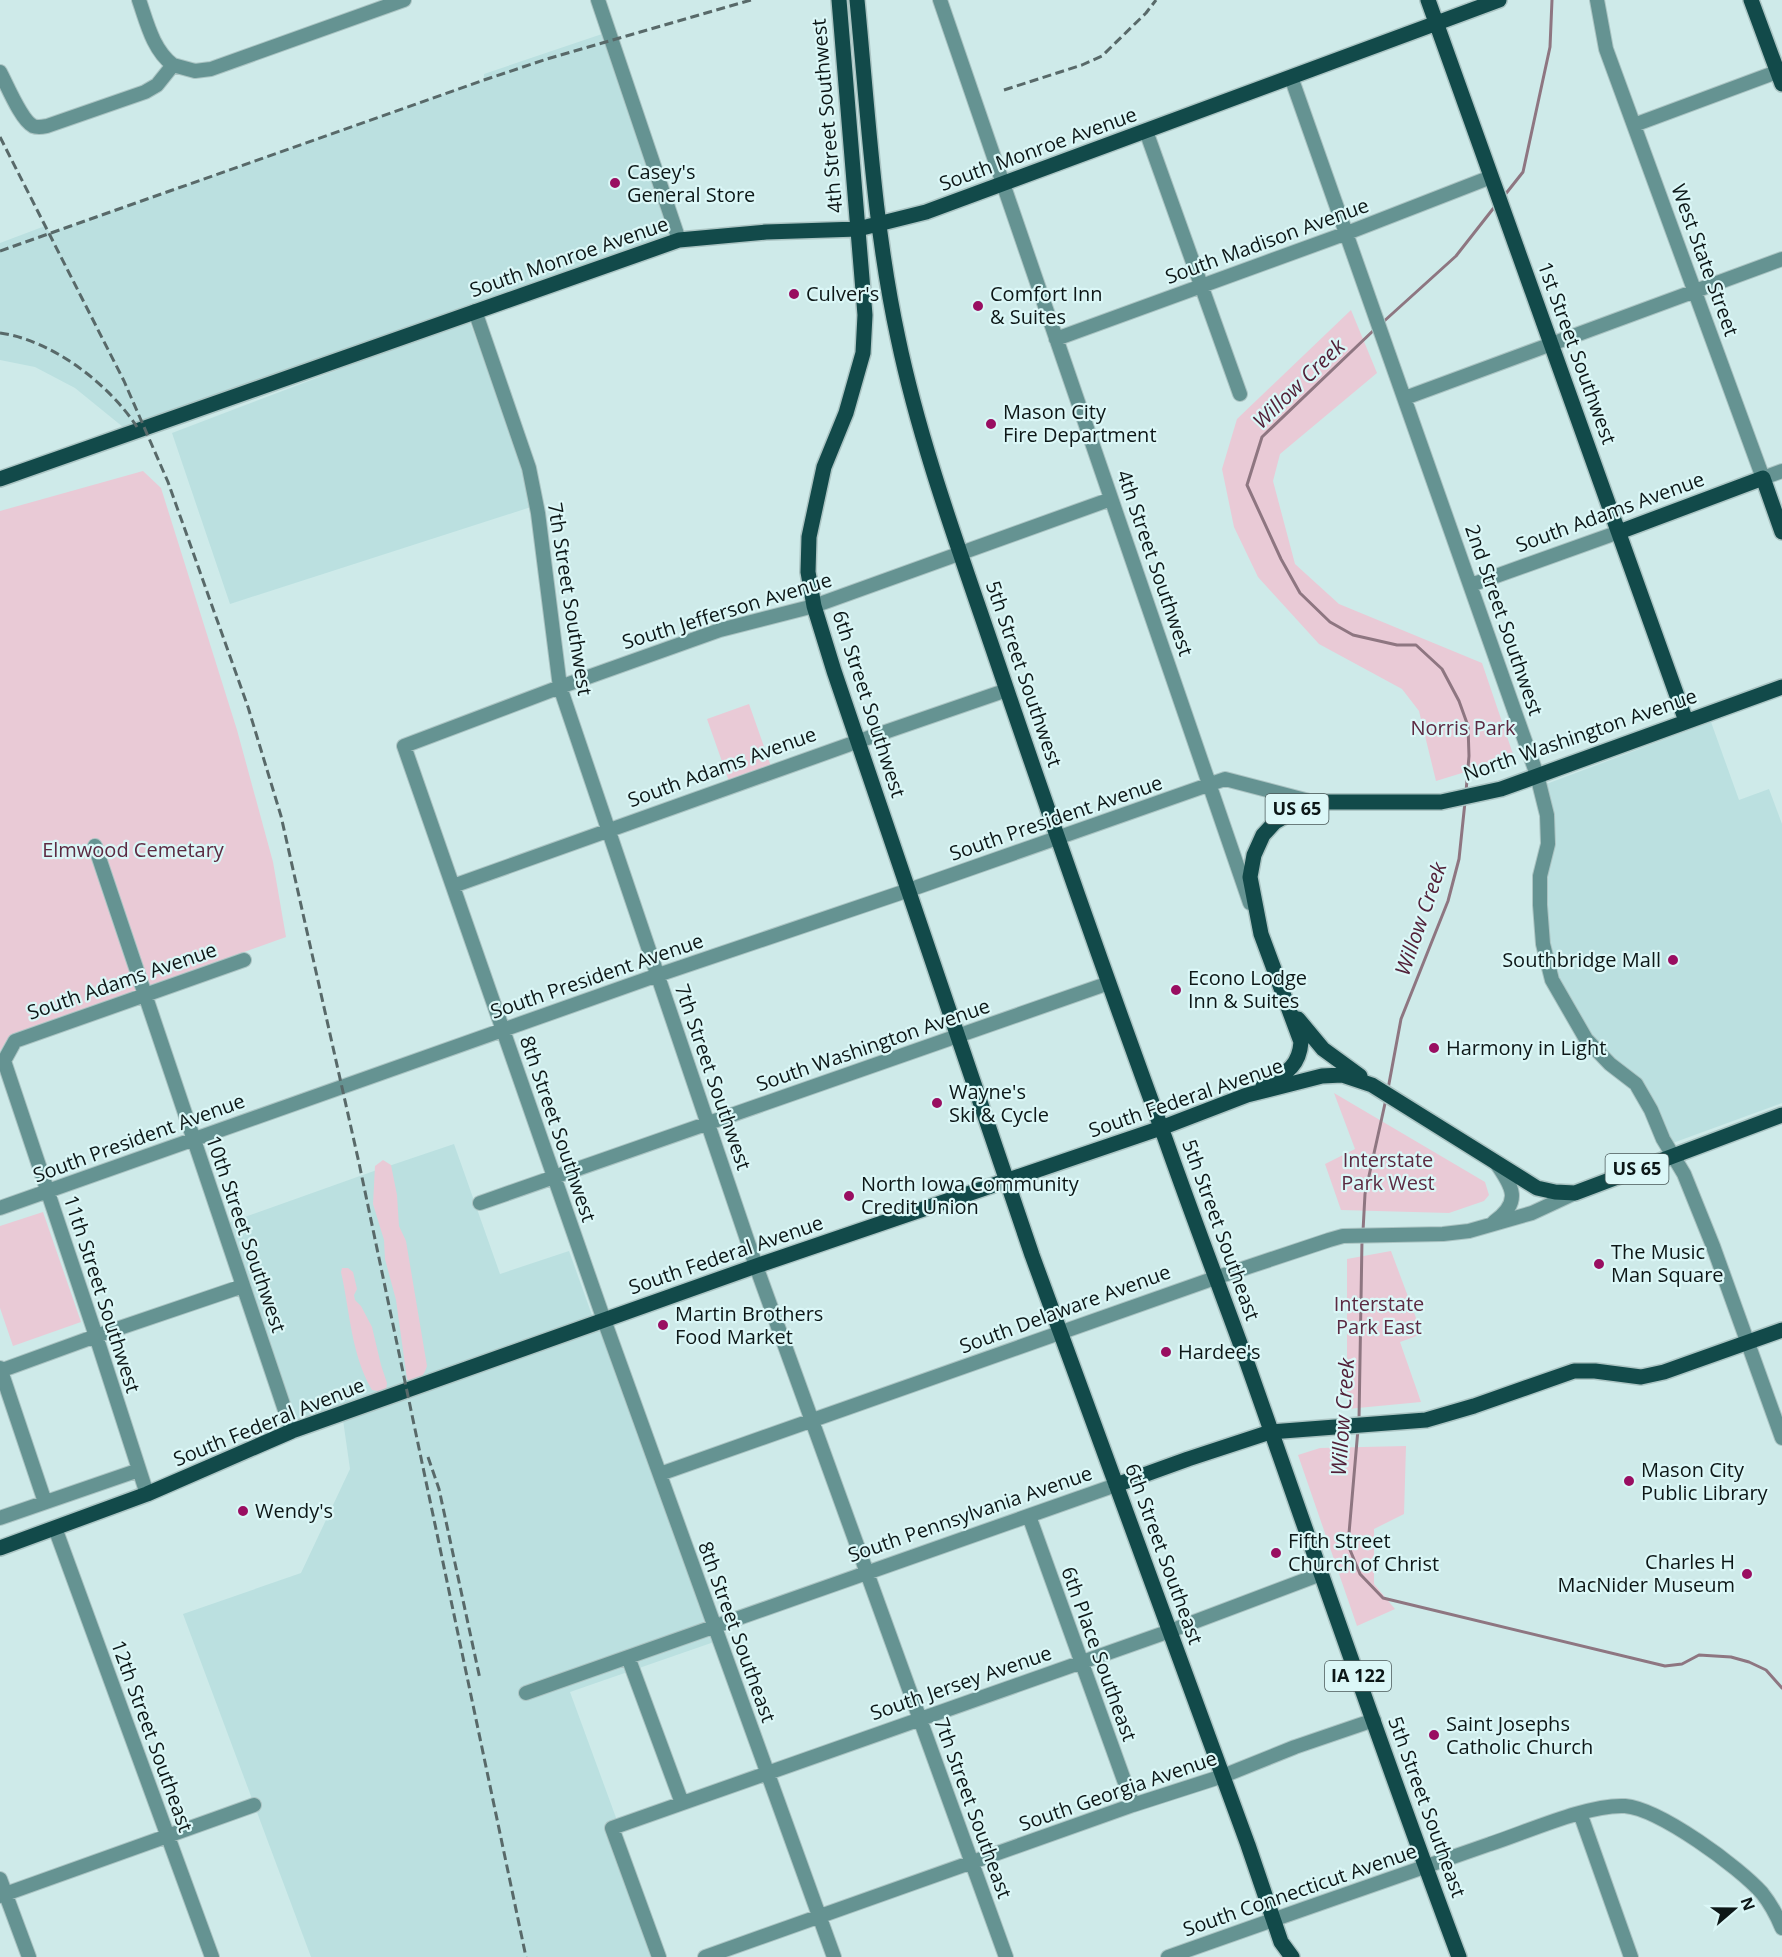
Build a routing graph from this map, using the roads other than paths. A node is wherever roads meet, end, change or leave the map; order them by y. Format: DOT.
graph roads {
  1 [pos="139,0"];
  2 [pos="404,0"];
  3 [pos="598,0"];
  4 [pos="839,0"];
  5 [pos="857,0"];
  6 [pos="940,0"];
  7 [pos="1428,0"];
  8 [pos="1499,0"];
  9 [pos="1598,0"];
  10 [pos="1751,0"];
  11 [pos="1436,24"];
  12 [pos="172,65"];
  13 [pos="0,72"];
  14 [pos="1780,75"];
  15 [pos="1291,77"];
  16 [pos="1634,125"];
  17 [pos="1146,131"];
  18 [pos="1492,179"];
  19 [pos="1004,184"];
  20 [pos="878,225"];
  21 [pos="858,229"];
  22 [pos="1347,233"];
  23 [pos="679,240"];
  24 [pos="1782,260"];
  25 [pos="1201,286"];
  26 [pos="1694,292"];
  27 [pos="475,311"];
  28 [pos="1056,339"];
  29 [pos="1551,344"];
  30 [pos="1240,394"];
  31 [pos="1405,398"];
  32 [pos="1782,471"];
  33 [pos="1763,478"];
  34 [pos="0,479"];
  35 [pos="1111,499"];
  36 [pos="1619,532"];
  37 [pos="1782,532"];
  38 [pos="961,554"];
  39 [pos="1472,585"];
  40 [pos="814,606"];
  41 [pos="560,687"];
  42 [pos="1782,687"];
  43 [pos="1006,690"];
  44 [pos="1686,721"];
  45 [pos="859,741"];
  46 [pos="404,746"];
  47 [pos="1537,775"];
  48 [pos="1208,785"];
  49 [pos="1313,802"];
  50 [pos="608,831"];
  51 [pos="1058,838"];
  52 [pos="95,846"];
  53 [pos="453,886"];
  54 [pos="909,890"];
  55 [pos="1261,934"];
  56 [pos="244,960"];
  57 [pos="658,975"];
  58 [pos="1110,983"];
  59 [pos="145,994"];
  60 [pos="1287,1004"];
  61 [pos="503,1030"];
  62 [pos="958,1037"];
  63 [pos="15,1041"];
  64 [pos="1372,1085"];
  65 [pos="1247,1095"];
  66 [pos="1782,1115"];
  67 [pos="707,1123"];
  68 [pos="1161,1128"];
  69 [pos="194,1139"];
  70 [pos="1673,1156"];
  71 [pos="1495,1162"];
  72 [pos="554,1177"];
  73 [pos="1006,1181"];
  74 [pos="47,1191"];
  75 [pos="1575,1193"];
  76 [pos="480,1203"];
  77 [pos="0,1208"];
  78 [pos="1492,1223"];
  79 [pos="756,1266"];
  80 [pos="1215,1278"];
  81 [pos="243,1286"];
  82 [pos="604,1320"];
  83 [pos="1782,1330"];
  84 [pos="1061,1332"];
  85 [pos="96,1336"];
  86 [pos="1748,1342"];
  87 [pos="0,1370"];
  88 [pos="812,1421"];
  89 [pos="292,1431"];
  90 [pos="1270,1432"];
  91 [pos="1782,1438"];
  92 [pos="139,1470"];
  93 [pos="660,1474"];
  94 [pos="1116,1485"];
  95 [pos="147,1494"];
  96 [pos="45,1502"];
  97 [pos="1029,1516"];
  98 [pos="0,1518"];
  99 [pos="55,1528"];
  100 [pos="0,1548"];
  101 [pos="867,1572"];
  102 [pos="1321,1574"];
  103 [pos="715,1626"];
  104 [pos="1170,1631"];
  105 [pos="628,1658"];
  106 [pos="1081,1662"];
  107 [pos="526,1693"];
  108 [pos="920,1718"];
  109 [pos="1374,1720"];
  110 [pos="767,1772"];
  111 [pos="1223,1776"];
  112 [pos="682,1803"];
  113 [pos="254,1805"];
  114 [pos="1132,1805"];
  115 [pos="1580,1813"];
  116 [pos="168,1836"];
  117 [pos="972,1862"];
  118 [pos="1425,1866"];
  119 [pos="0,1879"];
  120 [pos="3,1895"];
  121 [pos="819,1917"];
  122 [pos="1273,1920"];
  123 [pos="1782,1928"];
  124 [pos="1281,1942"];
  125 [pos="29,1957"];
  126 [pos="212,1957"];
  127 [pos="659,1957"];
  128 [pos="705,1957"];
  129 [pos="834,1957"];
  130 [pos="1006,1957"];
  131 [pos="1168,1957"];
  132 [pos="1286,1957"];
  133 [pos="1292,1957"];
  134 [pos="1459,1957"];
  135 [pos="1631,1957"];
  1 -- 12 [label="street"];
  2 -- 12 [label="street"];
  3 -- 23 [label="street"];
  4 -- 21 [label="main road, 4th Street Southwest"];
  5 -- 20 [label="main road, 4th Street Southwest"];
  6 -- 19 [label="street, 4th Street Southwest"];
  7 -- 11 [label="main road, 1st Street Southwest"];
  8 -- 11 [label="main road, South Monroe Avenue"];
  9 -- 16 [label="street, West State Street"];
  10 -- 14 [label="main road"];
  11 -- 15 [label="main road, South Monroe Avenue"];
  11 -- 18 [label="main road, 1st Street Southwest"];
  12 -- 13 [label="street"];
  14 -- 16 [label="street"];
  15 -- 17 [label="main road, South Monroe Avenue"];
  15 -- 22 [label="street, 2nd Street Southwest"];
  16 -- 26 [label="street, West State Street"];
  17 -- 19 [label="main road, South Monroe Avenue"];
  17 -- 25 [label="street"];
  18 -- 22 [label="street, South Madison Avenue"];
  18 -- 29 [label="main road, 1st Street Southwest"];
  19 -- 20 [label="main road, South Monroe Avenue"];
  19 -- 28 [label="street, 4th Street Southwest"];
  20 -- 21 [label="main road, South Monroe Avenue"];
  20 -- 38 [label="main road, 5th Street Southwest"];
  21 -- 23 [label="main road, South Monroe Avenue"];
  21 -- 40 [label="main road, 6th Street Southwest"];
  22 -- 25 [label="street, South Madison Avenue"];
  22 -- 31 [label="street, 2nd Street Southwest"];
  23 -- 27 [label="main road, South Monroe Avenue"];
  24 -- 26 [label="street"];
  25 -- 28 [label="street, South Madison Avenue"];
  25 -- 30 [label="street"];
  26 -- 29 [label="street"];
  26 -- 33 [label="street, West State Street"];
  27 -- 34 [label="main road, South Monroe Avenue"];
  27 -- 41 [label="street, 7th Street Southwest"];
  28 -- 35 [label="street, 4th Street Southwest"];
  29 -- 31 [label="street"];
  29 -- 36 [label="main road, 1st Street Southwest"];
  31 -- 39 [label="street, 2nd Street Southwest"];
  32 -- 33 [label="street"];
  33 -- 36 [label="main road, South Adams Avenue"];
  33 -- 37 [label="main road, West State Street"];
  35 -- 38 [label="street, South Jefferson Avenue"];
  35 -- 48 [label="street, 4th Street Southwest"];
  36 -- 39 [label="street, South Adams Avenue"];
  36 -- 44 [label="main road, 1st Street Southwest"];
  38 -- 40 [label="street, South Jefferson Avenue"];
  38 -- 43 [label="main road, 5th Street Southwest"];
  39 -- 47 [label="street, 2nd Street Southwest"];
  40 -- 41 [label="street, South Jefferson Avenue"];
  40 -- 45 [label="main road, 6th Street Southwest"];
  41 -- 46 [label="street, South Jefferson Avenue"];
  41 -- 50 [label="street, 7th Street Southwest"];
  42 -- 44 [label="main road, North Washington Avenue / US 65"];
  43 -- 45 [label="street, South Adams Avenue"];
  43 -- 51 [label="main road, 5th Street Southwest"];
  44 -- 47 [label="main road, North Washington Avenue / US 65"];
  45 -- 50 [label="street, South Adams Avenue"];
  45 -- 54 [label="main road, 6th Street Southwest"];
  46 -- 53 [label="street, 8th Street Southwest"];
  47 -- 49 [label="main road, North Washington Avenue / US 65"];
  47 -- 70 [label="street, 2nd Street Southwest"];
  48 -- 49 [label="street"];
  48 -- 51 [label="street, South President Avenue"];
  48 -- 55 [label="street, 4th Street Southwest"];
  49 -- 55 [label="main road, North Washington Avenue / US 65"];
  50 -- 53 [label="street, South Adams Avenue"];
  50 -- 57 [label="street, 7th Street Southwest"];
  51 -- 54 [label="street, South President Avenue"];
  51 -- 58 [label="main road, 5th Street Southwest"];
  52 -- 59 [label="street, 10th Street Southwest"];
  53 -- 61 [label="street, 8th Street Southwest"];
  54 -- 57 [label="street, South President Avenue"];
  54 -- 62 [label="main road, 6th Street Southwest"];
  55 -- 60 [label="main road, North Washington Avenue / US 65"];
  56 -- 59 [label="street, South Adams Avenue"];
  57 -- 61 [label="street, South President Avenue"];
  57 -- 67 [label="street, 7th Street Southwest"];
  58 -- 62 [label="street, South Washington Avenue"];
  58 -- 68 [label="main road, 5th Street Southwest"];
  59 -- 63 [label="street, South Adams Avenue"];
  59 -- 69 [label="street, 10th Street Southwest"];
  60 -- 64 [label="main road"];
  60 -- 65 [label="main road, North Washington Avenue / US 65"];
  61 -- 69 [label="street, South President Avenue"];
  61 -- 72 [label="street, 8th Street Southwest"];
  62 -- 67 [label="street, South Washington Avenue"];
  62 -- 73 [label="main road, 6th Street Southwest"];
  63 -- 74 [label="street, 11th Street Southwest"];
  64 -- 65 [label="main road, South Federal Avenue / US 65"];
  64 -- 71 [label="main road, South Federal Avenue / US 65"];
  65 -- 68 [label="main road, South Federal Avenue / US 65"];
  66 -- 70 [label="main road, South Delaware Avenue / US 65"];
  67 -- 72 [label="street, South Washington Avenue"];
  67 -- 79 [label="street, 7th Street Southwest"];
  68 -- 73 [label="main road, South Federal Avenue"];
  68 -- 80 [label="main road, 5th Street Southeast / IA 122"];
  69 -- 74 [label="street, South President Avenue"];
  69 -- 81 [label="street, 10th Street Southwest"];
  70 -- 75 [label="main road, South Delaware Avenue / US 65"];
  70 -- 86 [label="street, 2nd Street Southwest"];
  71 -- 75 [label="main road, South Delaware Avenue / US 65"];
  71 -- 78 [label="street"];
  72 -- 76 [label="street, South Washington Avenue"];
  72 -- 82 [label="street, 8th Street Southwest"];
  73 -- 79 [label="main road, South Federal Avenue"];
  73 -- 84 [label="main road, 6th Street Southeast"];
  74 -- 77 [label="street, South President Avenue"];
  74 -- 85 [label="street, 11th Street Southwest"];
  75 -- 78 [label="street, South Delaware Avenue"];
  78 -- 80 [label="street, South Delaware Avenue"];
  79 -- 82 [label="main road, South Federal Avenue"];
  79 -- 88 [label="street, 7th Street Southeast"];
  80 -- 84 [label="street, South Delaware Avenue"];
  80 -- 90 [label="main road, 5th Street Southeast / IA 122"];
  81 -- 85 [label="street"];
  81 -- 89 [label="street, 10th Street Southwest"];
  82 -- 89 [label="main road, South Federal Avenue"];
  82 -- 93 [label="street, 8th Street Southeast"];
  83 -- 86 [label="main road, South Pennsylvania Avenue"];
  84 -- 88 [label="street, South Delaware Avenue"];
  84 -- 94 [label="main road, 6th Street Southeast"];
  85 -- 87 [label="street"];
  85 -- 92 [label="street, 11th Street Southwest"];
  86 -- 90 [label="main road, South Pennsylvania Avenue"];
  86 -- 91 [label="street, 2nd Street Southwest"];
  87 -- 96 [label="street"];
  88 -- 93 [label="street, South Delaware Avenue"];
  88 -- 101 [label="street, 7th Street Southeast"];
  89 -- 95 [label="main road, South Federal Avenue"];
  90 -- 94 [label="main road, South Pennsylvania Avenue"];
  90 -- 102 [label="main road, 5th Street Southeast / IA 122"];
  92 -- 95 [label="street, 11th Street Southwest"];
  92 -- 96 [label="street"];
  93 -- 103 [label="street, 8th Street Southeast"];
  94 -- 97 [label="street, South Pennsylvania Avenue"];
  94 -- 104 [label="main road, 6th Street Southeast"];
  95 -- 99 [label="main road, South Federal Avenue"];
  96 -- 98 [label="street"];
  97 -- 101 [label="street, South Pennsylvania Avenue"];
  97 -- 106 [label="street, 6th Place Southeast"];
  99 -- 100 [label="main road, South Federal Avenue"];
  99 -- 116 [label="street, 12th Street Southeast"];
  101 -- 103 [label="street, South Pennsylvania Avenue"];
  101 -- 108 [label="street, 7th Street Southeast"];
  102 -- 104 [label="street, South Jersey Avenue"];
  102 -- 109 [label="main road, 5th Street Southeast / IA 122"];
  103 -- 105 [label="street, South Pennsylvania Avenue"];
  103 -- 110 [label="street, 8th Street Southeast"];
  104 -- 106 [label="street, South Jersey Avenue"];
  104 -- 111 [label="main road, 6th Street Southeast"];
  105 -- 107 [label="street, South Pennsylvania Avenue"];
  105 -- 112 [label="street"];
  106 -- 108 [label="street, South Jersey Avenue"];
  106 -- 114 [label="street, 6th Place Southeast"];
  108 -- 110 [label="street, South Jersey Avenue"];
  108 -- 117 [label="street, 7th Street Southeast"];
  109 -- 111 [label="street, South Georgia Avenue"];
  109 -- 118 [label="main road, 5th Street Southeast / IA 122"];
  110 -- 112 [label="street, South Jersey Avenue"];
  110 -- 121 [label="street, 8th Street Southeast"];
  111 -- 114 [label="street, South Georgia Avenue"];
  111 -- 122 [label="main road, 6th Street Southeast"];
  112 -- 127 [label="street, South Jersey Avenue"];
  113 -- 116 [label="street"];
  114 -- 117 [label="street, South Georgia Avenue"];
  115 -- 118 [label="street, South Connecticut Avenue"];
  115 -- 123 [label="street, South Connecticut Avenue"];
  115 -- 135 [label="street"];
  116 -- 120 [label="street"];
  116 -- 126 [label="street, 12th Street Southeast"];
  117 -- 121 [label="street, South Georgia Avenue"];
  117 -- 130 [label="street, 7th Street Southeast"];
  118 -- 122 [label="street, South Connecticut Avenue"];
  118 -- 134 [label="main road, 5th Street Southeast / IA 122"];
  119 -- 120 [label="street"];
  120 -- 125 [label="street"];
  121 -- 128 [label="street, South Georgia Avenue"];
  121 -- 129 [label="street, 8th Street Southeast"];
  122 -- 124 [label="main road, 6th Street Southeast"];
  122 -- 131 [label="street, South Connecticut Avenue"];
  124 -- 132 [label="street, 6th Street Southeast"];
  124 -- 133 [label="main road, 6th Street Southeast"];
}
